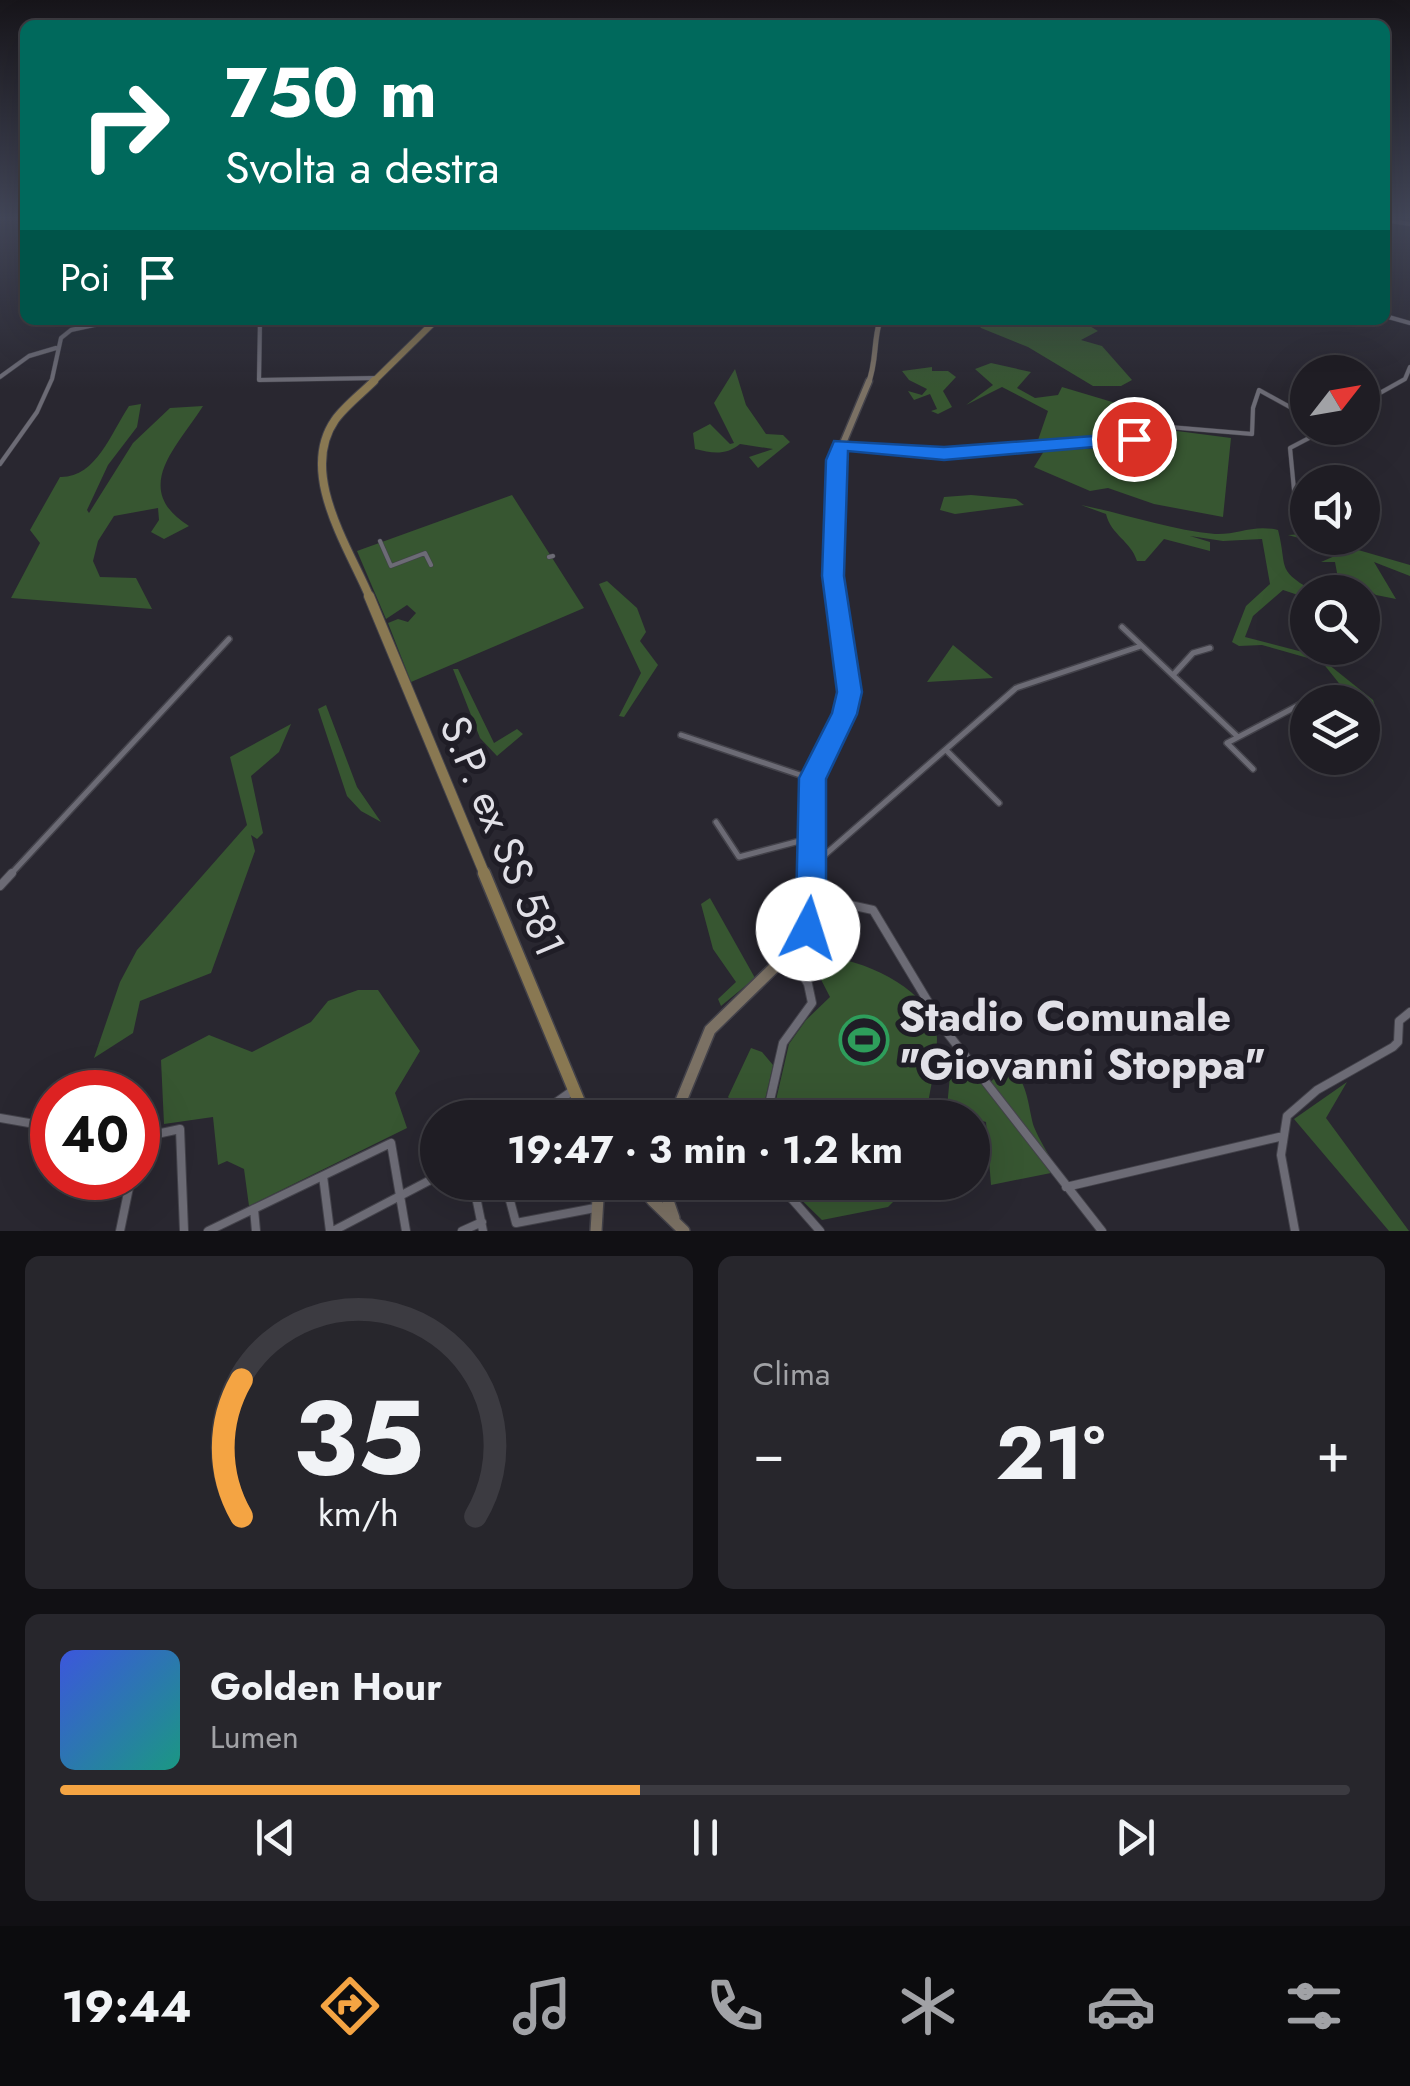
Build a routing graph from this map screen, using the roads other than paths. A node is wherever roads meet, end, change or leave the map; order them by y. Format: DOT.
graph roads {
  1 [pos="97,325"];
  2 [pos="260,325"];
  3 [pos="431,325"];
  4 [pos="878,325"];
  5 [pos="56,348"];
  6 [pos="1410,367"];
  7 [pos="0,377"];
  8 [pos="376,378"];
  9 [pos="1380,393"];
  10 [pos="1290,407"];
  11 [pos="840,445"];
  12 [pos="0,464"];
  13 [pos="380,540"];
  14 [pos="430,565"];
  15 [pos="365,587"];
  16 [pos="1122,626"];
  17 [pos="229,640"];
  18 [pos="1141,646"];
  19 [pos="1210,648"];
  20 [pos="1173,675"];
  21 [pos="1290,710"];
  22 [pos="681,736"];
  23 [pos="1238,737"];
  24 [pos="946,750"];
  25 [pos="1253,770"];
  26 [pos="812,778"];
  27 [pos="999,803"];
  28 [pos="716,822"];
  29 [pos="811,838"];
  30 [pos="812,866"];
  31 [pos="0,886"];
  32 [pos="810,912"];
  33 [pos="789,953"];
  34 [pos="1410,1012"];
  35 [pos="574,1090"];
  36 [pos="561,1100"];
  37 [pos="579,1100"];
  38 [pos="681,1100"];
  39 [pos="770,1100"];
  40 [pos="0,1118"];
  41 [pos="30,1123"];
  42 [pos="160,1134"];
  43 [pos="1279,1136"];
  44 [pos="323,1176"];
  45 [pos="420,1185"];
  46 [pos="1066,1187"];
  47 [pos="400,1196"];
  48 [pos="126,1200"];
  49 [pos="477,1200"];
  50 [pos="510,1200"];
  51 [pos="598,1200"];
  52 [pos="655,1200"];
  53 [pos="670,1200"];
  54 [pos="793,1200"];
  55 [pos="598,1207"];
  56 [pos="254,1209"];
  57 [pos="482,1226"];
  58 [pos="680,1226"];
  59 [pos="120,1231"];
  60 [pos="184,1231"];
  61 [pos="208,1231"];
  62 [pos="256,1231"];
  63 [pos="331,1231"];
  64 [pos="406,1231"];
  65 [pos="462,1231"];
  66 [pos="596,1231"];
  67 [pos="820,1231"];
  68 [pos="1102,1231"];
  69 [pos="1294,1231"];
  1 -- 5 [label="street"];
  2 -- 8 [label="street"];
  3 -- 8 [label="main road"];
  4 -- 11 [label="street"];
  5 -- 7 [label="street"];
  5 -- 12 [label="street"];
  6 -- 9 [label="street"];
  8 -- 15 [label="main road"];
  10 -- 11 [label="street"];
  11 -- 26 [label="street"];
  13 -- 14 [label="street"];
  15 -- 35 [label="main road, S.P. ex SS 581"];
  16 -- 18 [label="street"];
  17 -- 31 [label="street"];
  18 -- 20 [label="street"];
  18 -- 24 [label="street"];
  19 -- 20 [label="street"];
  20 -- 23 [label="street"];
  21 -- 23 [label="street"];
  22 -- 26 [label="street"];
  23 -- 25 [label="street"];
  24 -- 27 [label="street"];
  24 -- 30 [label="street"];
  26 -- 29 [label="street"];
  28 -- 29 [label="street"];
  29 -- 30 [label="street"];
  30 -- 32 [label="street"];
  32 -- 33 [label="street"];
  32 -- 46 [label="street"];
  33 -- 38 [label="street"];
  33 -- 39 [label="street"];
  34 -- 43 [label="street"];
  35 -- 36 [label="street"];
  35 -- 37 [label="main road, S.P. ex SS 581"];
  40 -- 41 [label="street"];
  42 -- 60 [label="street"];
  43 -- 46 [label="street"];
  43 -- 69 [label="street"];
  44 -- 47 [label="street"];
  44 -- 56 [label="street"];
  44 -- 63 [label="street"];
  45 -- 47 [label="street"];
  46 -- 68 [label="street"];
  47 -- 63 [label="street"];
  47 -- 64 [label="street"];
  48 -- 59 [label="street"];
  49 -- 57 [label="street"];
  50 -- 55 [label="street"];
  51 -- 55 [label="street"];
  52 -- 58 [label="street"];
  53 -- 58 [label="street"];
  54 -- 67 [label="street"];
  55 -- 66 [label="street"];
  56 -- 61 [label="street"];
  56 -- 62 [label="street"];
  57 -- 65 [label="street"];
}
